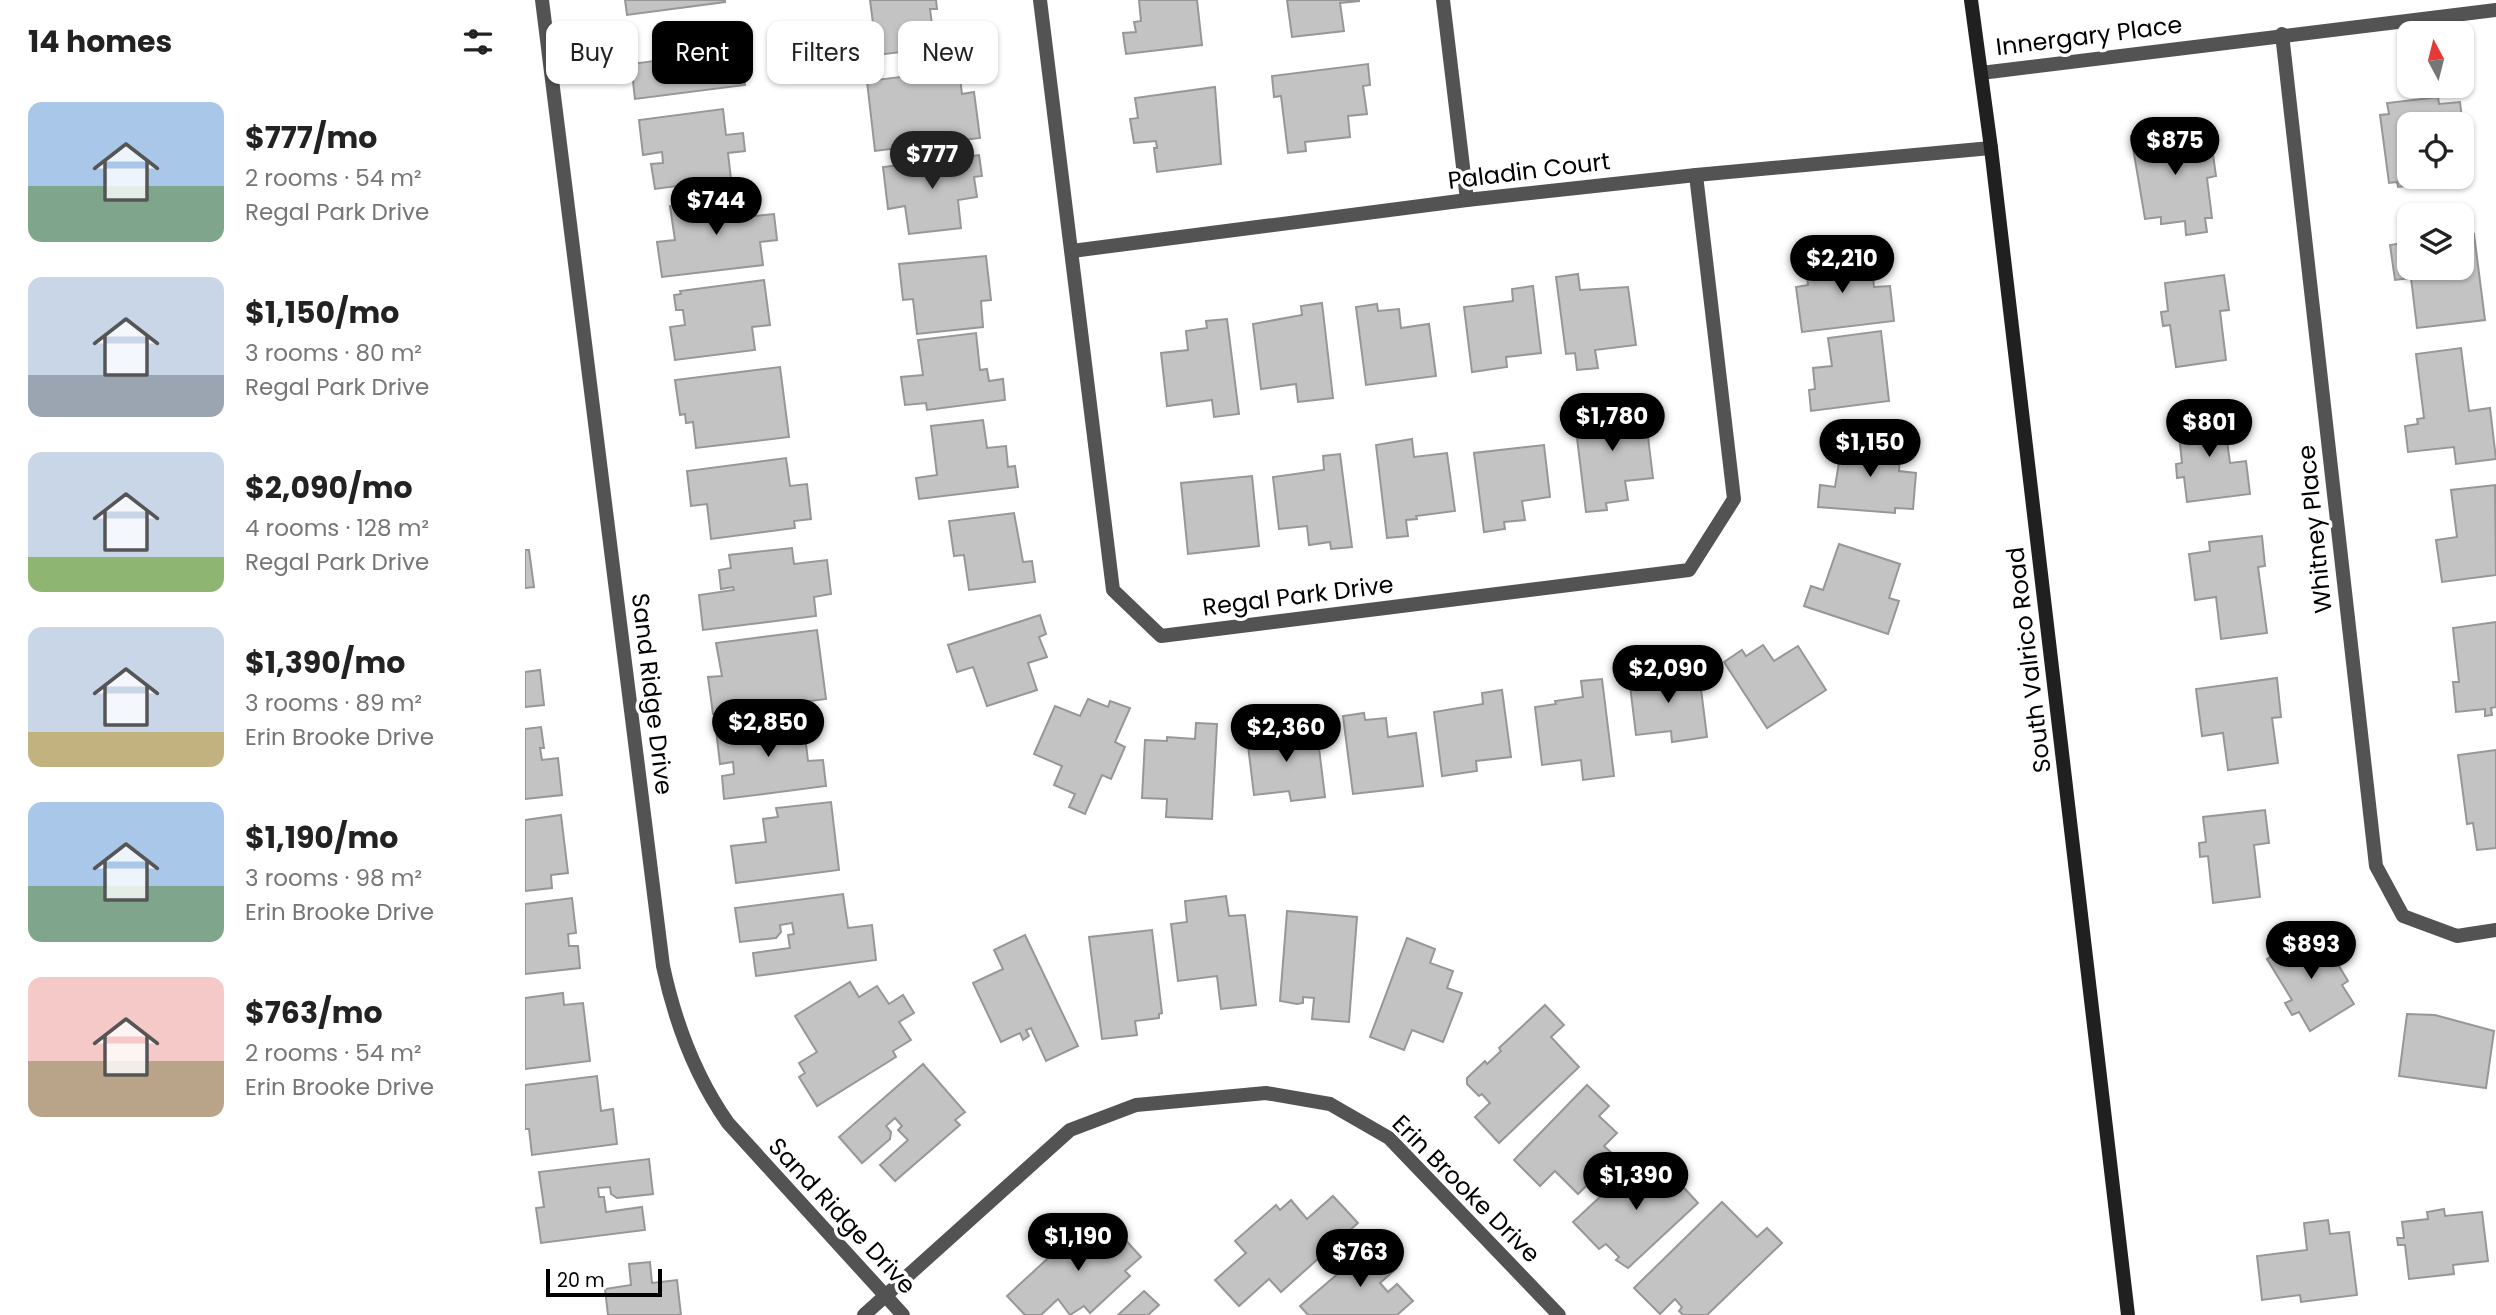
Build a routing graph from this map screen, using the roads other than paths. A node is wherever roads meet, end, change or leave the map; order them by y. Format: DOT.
graph roads {
  1 [pos="542,0"];
  2 [pos="1040,0"];
  3 [pos="1443,0"];
  4 [pos="1971,0"];
  5 [pos="2496,10"];
  6 [pos="2282,34"];
  7 [pos="1980,73"];
  8 [pos="1991,148"];
  9 [pos="1696,175"];
  10 [pos="1467,200"];
  11 [pos="1072,251"];
  12 [pos="2496,930"];
  13 [pos="885,1296"];
  14 [pos="865,1315"];
  15 [pos="903,1315"];
  16 [pos="1559,1315"];
  17 [pos="2128,1315"];
  1 -- 13 [label="street, Sand Ridge Drive"];
  2 -- 11 [label="street, Regal Park Drive"];
  3 -- 10 [label="street"];
  4 -- 7 [label="street, South Valrico Road"];
  5 -- 6 [label="street, Innergary Place"];
  6 -- 7 [label="street, Innergary Place"];
  6 -- 12 [label="street, Whitney Place"];
  7 -- 8 [label="street, South Valrico Road"];
  8 -- 9 [label="street, Paladin Court"];
  8 -- 17 [label="street, South Valrico Road"];
  9 -- 10 [label="street, Paladin Court"];
  9 -- 11 [label="street, Regal Park Drive"];
  10 -- 11 [label="street, Paladin Court"];
  13 -- 14 [label="street, Erin Brooke Drive"];
  13 -- 15 [label="street, Sand Ridge Drive"];
  13 -- 16 [label="street, Erin Brooke Drive"];
}
